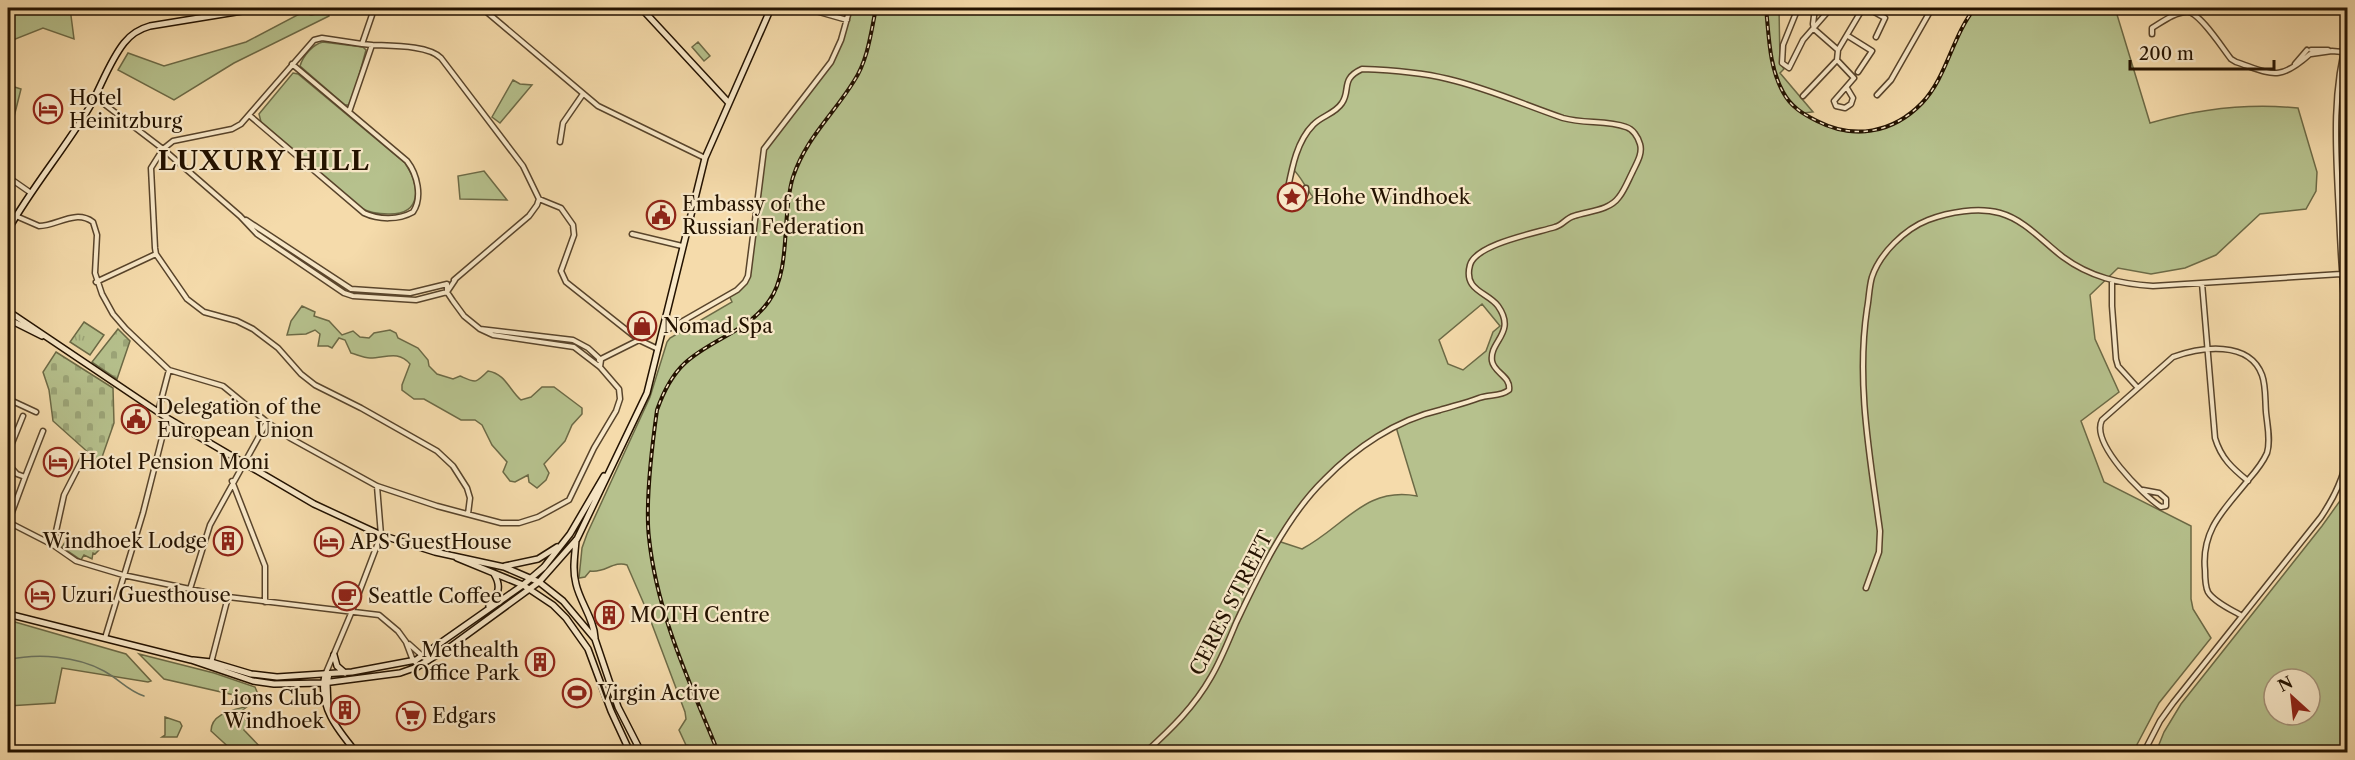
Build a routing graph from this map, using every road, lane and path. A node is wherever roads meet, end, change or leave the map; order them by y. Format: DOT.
graph roads {
  1 [pos="250,8"];
  2 [pos="372,8"];
  3 [pos="482,8"];
  4 [pos="641,8"];
  5 [pos="771,8"];
  6 [pos="805,8"];
  7 [pos="850,8"];
  8 [pos="1798,8"];
  9 [pos="1815,8"];
  10 [pos="1831,8"];
  11 [pos="1865,8"];
  12 [pos="1932,8"];
  13 [pos="847,20"];
  14 [pos="1814,29"];
  15 [pos="2152,34"];
  16 [pos="2348,35"];
  17 [pos="1848,36"];
  18 [pos="1876,37"];
  19 [pos="362,44"];
  20 [pos="372,45"];
  21 [pos="1838,50"];
  22 [pos="2343,52"];
  23 [pos="1836,60"];
  24 [pos="291,64"];
  25 [pos="1858,72"];
  26 [pos="1847,88"];
  27 [pos="583,94"];
  28 [pos="1877,95"];
  29 [pos="1803,96"];
  30 [pos="95,97"];
  31 [pos="728,102"];
  32 [pos="349,112"];
  33 [pos="249,116"];
  34 [pos="560,142"];
  35 [pos="163,149"];
  36 [pos="705,158"];
  37 [pos="8,177"];
  38 [pos="1306,188"];
  39 [pos="31,193"];
  40 [pos="539,199"];
  41 [pos="16,216"];
  42 [pos="240,216"];
  43 [pos="8,230"];
  44 [pos="632,234"];
  45 [pos="682,246"];
  46 [pos="156,254"];
  47 [pos="2341,274"];
  48 [pos="455,280"];
  49 [pos="2112,281"];
  50 [pos="96,282"];
  51 [pos="2202,283"];
  52 [pos="447,284"];
  53 [pos="447,292"];
  54 [pos="8,311"];
  55 [pos="8,319"];
  56 [pos="480,329"];
  57 [pos="662,333"];
  58 [pos="46,337"];
  59 [pos="639,340"];
  60 [pos="658,349"];
  61 [pos="2207,350"];
  62 [pos="2348,352"];
  63 [pos="601,360"];
  64 [pos="592,361"];
  65 [pos="600,368"];
  66 [pos="169,370"];
  67 [pos="2138,388"];
  68 [pos="8,399"];
  69 [pos="36,412"];
  70 [pos="158,412"];
  71 [pos="23,416"];
  72 [pos="167,418"];
  73 [pos="267,423"];
  74 [pos="44,431"];
  75 [pos="2348,452"];
  76 [pos="8,453"];
  77 [pos="82,459"];
  78 [pos="243,462"];
  79 [pos="8,464"];
  80 [pos="607,473"];
  81 [pos="25,477"];
  82 [pos="232,481"];
  83 [pos="2248,481"];
  84 [pos="376,486"];
  85 [pos="2143,489"];
  86 [pos="468,514"];
  87 [pos="12,515"];
  88 [pos="8,522"];
  89 [pos="570,534"];
  90 [pos="381,535"];
  91 [pos="577,538"];
  92 [pos="53,545"];
  93 [pos="453,556"];
  94 [pos="504,567"];
  95 [pos="493,573"];
  96 [pos="123,575"];
  97 [pos="531,578"];
  98 [pos="539,582"];
  99 [pos="523,585"];
  100 [pos="1866,588"];
  101 [pos="190,589"];
  102 [pos="530,589"];
  103 [pos="228,597"];
  104 [pos="265,602"];
  105 [pos="486,609"];
  106 [pos="352,611"];
  107 [pos="8,614"];
  108 [pos="2242,616"];
  109 [pos="104,639"];
  110 [pos="595,639"];
  111 [pos="406,642"];
  112 [pos="334,655"];
  113 [pos="424,656"];
  114 [pos="414,661"];
  115 [pos="428,661"];
  116 [pos="210,664"];
  117 [pos="421,666"];
  118 [pos="345,673"];
  119 [pos="327,674"];
  120 [pos="325,683"];
  121 [pos="636,752"];
  122 [pos="356,753"];
  123 [pos="1146,753"];
  124 [pos="2144,753"];
  1 -- 30 [label="main road"];
  2 -- 19 [label="street"];
  3 -- 27 [label="street"];
  4 -- 31 [label="main road"];
  5 -- 31 [label="main road"];
  6 -- 13 [label="street"];
  7 -- 13 [label="street"];
  8 -- 14 [label="street"];
  9 -- 14 [label="street"];
  10 -- 14 [label="street"];
  11 -- 17 [label="street"];
  11 -- 18 [label="street"];
  12 -- 28 [label="street"];
  13 -- 57 [label="street"];
  14 -- 21 [label="street"];
  15 -- 22 [label="street"];
  16 -- 22 [label="street"];
  17 -- 21 [label="street"];
  17 -- 25 [label="street"];
  19 -- 20 [label="street"];
  19 -- 24 [label="street"];
  20 -- 32 [label="street"];
  20 -- 40 [label="street"];
  21 -- 23 [label="street"];
  22 -- 47 [label="street"];
  23 -- 26 [label="street"];
  23 -- 29 [label="street"];
  24 -- 32 [label="street"];
  24 -- 33 [label="street"];
  26 -- 26 [label="street"];
  27 -- 34 [label="street"];
  27 -- 36 [label="street"];
  30 -- 35 [label="street"];
  30 -- 39 [label="main road"];
  31 -- 36 [label="main road"];
  32 -- 33 [label="street"];
  33 -- 35 [label="street"];
  35 -- 42 [label="street"];
  35 -- 46 [label="street"];
  36 -- 45 [label="main road"];
  37 -- 39 [label="street"];
  38 -- 123 [label="street, CERES STREET"];
  39 -- 41 [label="main road"];
  40 -- 48 [label="street"];
  40 -- 59 [label="street"];
  41 -- 43 [label="main road"];
  41 -- 50 [label="street"];
  42 -- 52 [label="street"];
  42 -- 53 [label="street"];
  44 -- 45 [label="street"];
  45 -- 57 [label="main road"];
  46 -- 50 [label="street"];
  46 -- 86 [label="street"];
  47 -- 51 [label="street"];
  47 -- 62 [label="street"];
  48 -- 52 [label="street"];
  48 -- 53 [label="street"];
  49 -- 51 [label="street"];
  49 -- 67 [label="street"];
  49 -- 100 [label="street"];
  50 -- 66 [label="street"];
  51 -- 61 [label="street"];
  52 -- 53 [label="street"];
  53 -- 56 [label="street"];
  54 -- 58 [label="main road"];
  55 -- 58 [label="main road"];
  56 -- 63 [label="street"];
  56 -- 64 [label="street"];
  57 -- 60 [label="main road"];
  58 -- 70 [label="main road"];
  59 -- 60 [label="street"];
  59 -- 63 [label="street"];
  60 -- 80 [label="main road"];
  61 -- 67 [label="street"];
  61 -- 83 [label="street"];
  61 -- 83 [label="street"];
  63 -- 64 [label="street"];
  63 -- 65 [label="street"];
  64 -- 65 [label="street"];
  65 -- 86 [label="street"];
  66 -- 70 [label="street"];
  66 -- 73 [label="street"];
  67 -- 85 [label="street"];
  68 -- 69 [label="street"];
  70 -- 72 [label="main road"];
  71 -- 76 [label="street"];
  72 -- 78 [label="main road"];
  72 -- 96 [label="street"];
  73 -- 78 [label="street"];
  73 -- 84 [label="street"];
  74 -- 81 [label="street"];
  75 -- 108 [label="street"];
  77 -- 92 [label="street"];
  78 -- 82 [label="street"];
  78 -- 90 [label="main road"];
  79 -- 81 [label="street"];
  80 -- 89 [label="main road"];
  80 -- 91 [label="main road"];
  81 -- 87 [label="street"];
  82 -- 101 [label="street"];
  82 -- 104 [label="street"];
  83 -- 108 [label="street"];
  84 -- 86 [label="street"];
  84 -- 90 [label="street"];
  85 -- 85 [label="street"];
  88 -- 92 [label="street"];
  89 -- 94 [label="main road"];
  89 -- 97 [label="main road"];
  90 -- 93 [label="main road"];
  90 -- 106 [label="street"];
  91 -- 98 [label="main road"];
  91 -- 110 [label="main road"];
  92 -- 96 [label="street"];
  93 -- 94 [label="main road"];
  93 -- 95 [label="main road"];
  94 -- 97 [label="main road"];
  95 -- 99 [label="main road"];
  95 -- 105 [label="main road"];
  96 -- 101 [label="street"];
  96 -- 109 [label="street"];
  97 -- 98 [label="main road"];
  97 -- 99 [label="main road"];
  98 -- 102 [label="main road"];
  98 -- 110 [label="main road"];
  99 -- 102 [label="main road"];
  99 -- 105 [label="main road"];
  101 -- 103 [label="street"];
  102 -- 115 [label="main road"];
  102 -- 121 [label="main road"];
  103 -- 104 [label="street"];
  103 -- 116 [label="street"];
  104 -- 106 [label="street"];
  105 -- 113 [label="main road"];
  106 -- 111 [label="street"];
  106 -- 112 [label="street"];
  107 -- 109 [label="main road"];
  108 -- 124 [label="street"];
  109 -- 116 [label="main road"];
  110 -- 121 [label="main road"];
  111 -- 113 [label="street"];
  111 -- 114 [label="street"];
  112 -- 118 [label="main road"];
  112 -- 119 [label="street"];
  113 -- 114 [label="main road"];
  113 -- 115 [label="street"];
  114 -- 117 [label="street"];
  114 -- 118 [label="main road"];
  115 -- 117 [label="main road"];
  116 -- 119 [label="main road"];
  116 -- 120 [label="main road"];
  117 -- 120 [label="main road"];
  118 -- 119 [label="main road"];
  119 -- 120 [label="main road"];
  120 -- 122 [label="main road"];
}
